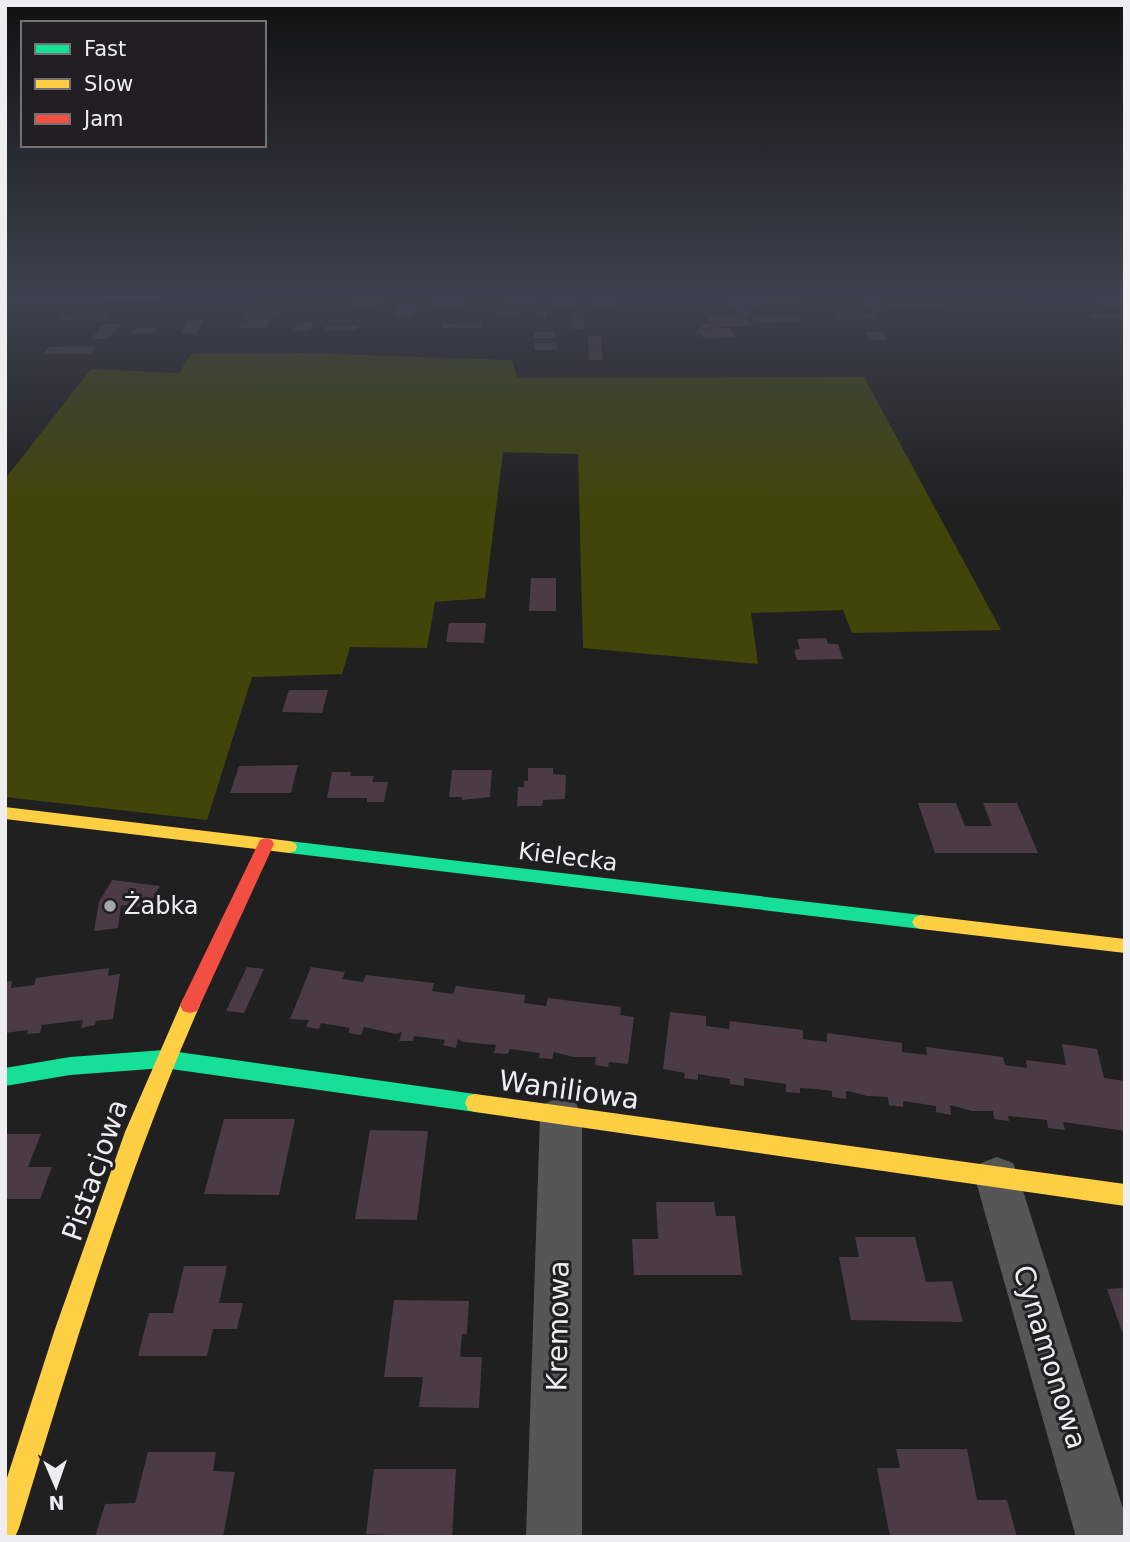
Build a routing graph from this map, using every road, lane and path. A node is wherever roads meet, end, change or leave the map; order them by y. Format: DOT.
graph roads {
  1 [pos="5,813"];
  2 [pos="266,844"];
  3 [pos="1125,946"];
  4 [pos="164,1059"];
  5 [pos="5,1077"];
  6 [pos="561,1116"];
  7 [pos="997,1178"];
  8 [pos="1125,1195"];
  9 [pos="5,1528"];
  10 [pos="554,1537"];
  11 [pos="1104,1537"];
  1 -- 2 [label="street, Kielecka"];
  2 -- 3 [label="street, Kielecka"];
  2 -- 4 [label="street, Pistacjowa"];
  4 -- 5 [label="street, Waniliowa"];
  4 -- 6 [label="street, Waniliowa"];
  4 -- 9 [label="street, Pistacjowa"];
  6 -- 7 [label="street, Waniliowa"];
  6 -- 10 [label="street, Kremowa"];
  7 -- 8 [label="street, Waniliowa"];
  7 -- 11 [label="street, Cynamonowa"];
}
